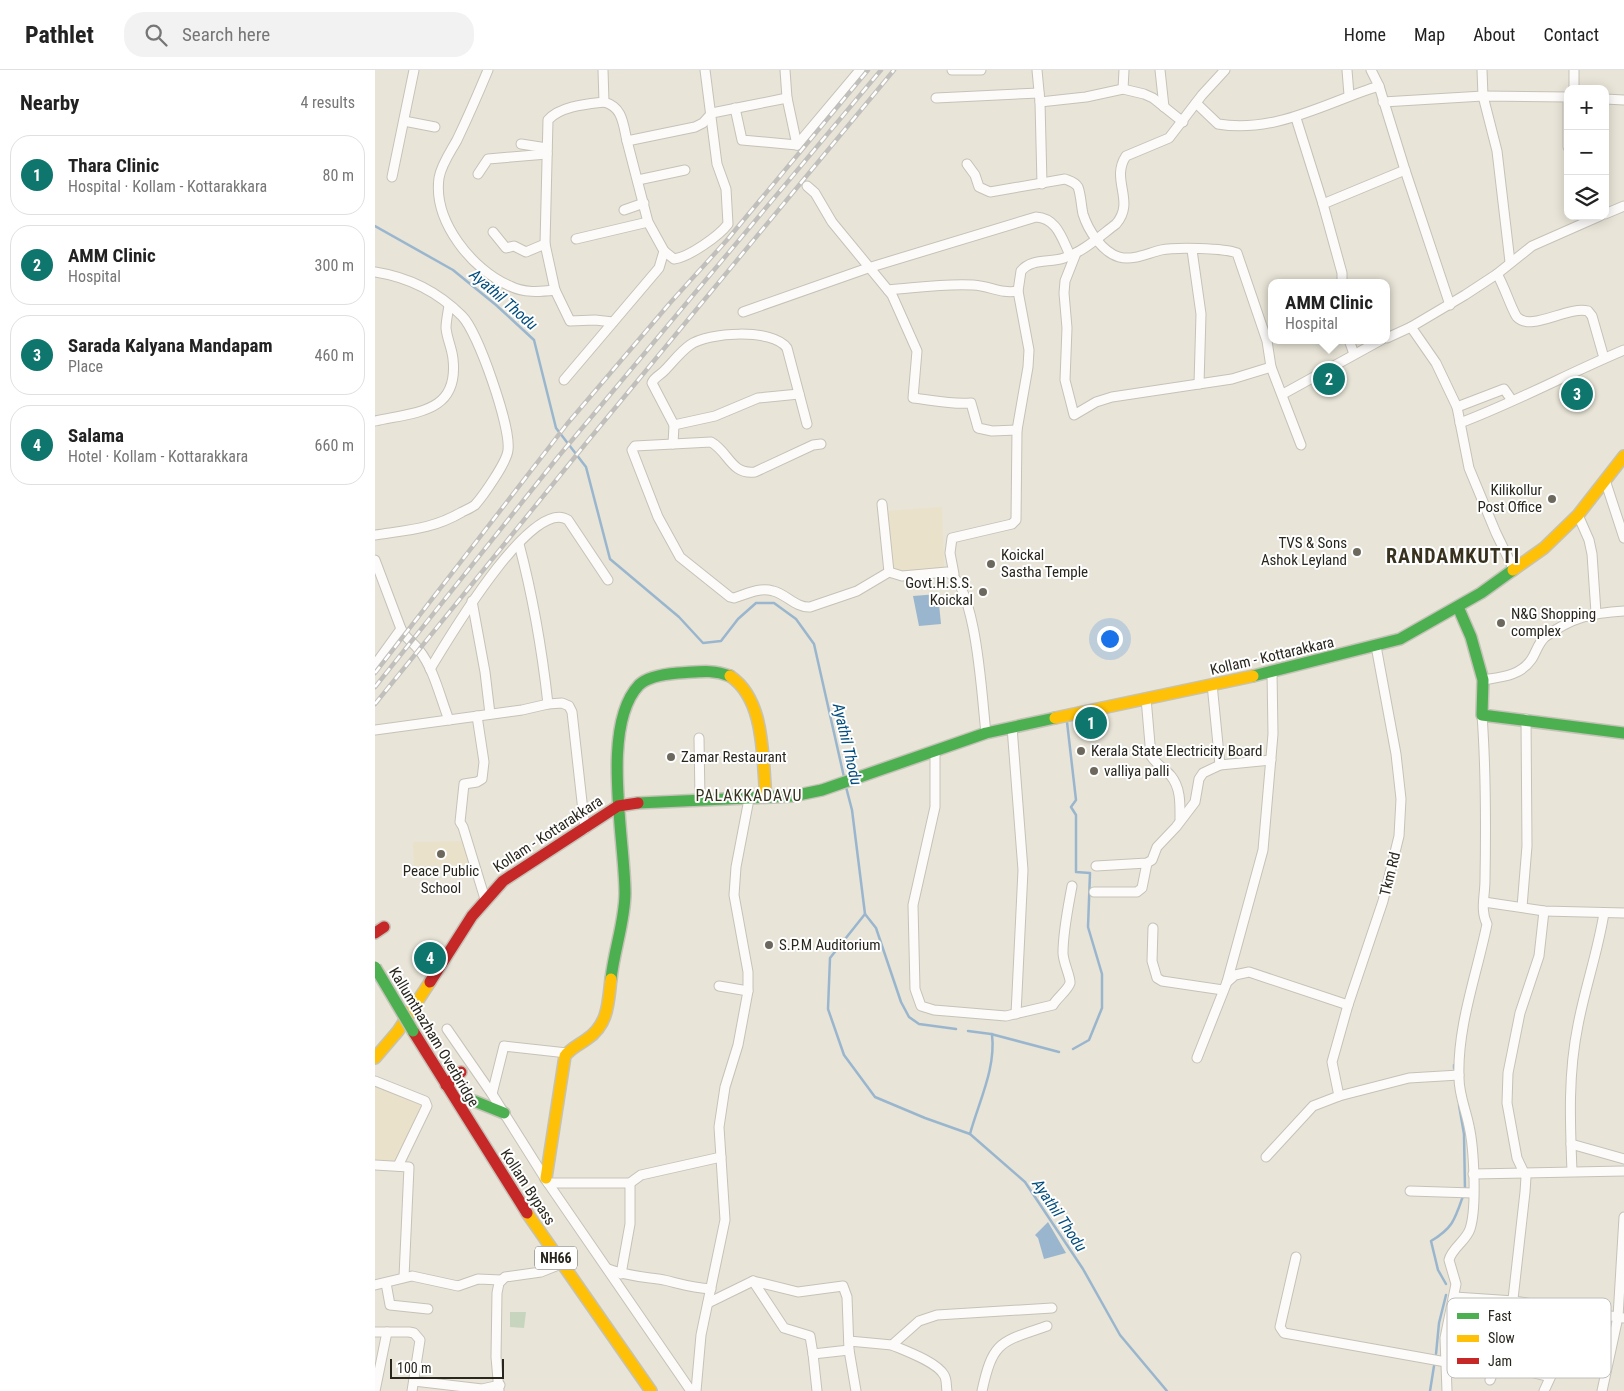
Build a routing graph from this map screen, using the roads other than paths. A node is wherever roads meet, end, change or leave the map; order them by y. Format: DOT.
graph roads {
  1 [pos="415,70"];
  2 [pos="488,70"];
  3 [pos="603,70"];
  4 [pos="705,70"];
  5 [pos="785,70"];
  6 [pos="860,70"];
  7 [pos="952,70"];
  8 [pos="981,70"];
  9 [pos="1037,70"];
  10 [pos="1124,70"];
  11 [pos="1160,70"];
  12 [pos="1225,70"];
  13 [pos="1347,70"];
  14 [pos="1371,70"];
  15 [pos="1482,70"];
  16 [pos="1574,70"];
  17 [pos="1574,85"];
  18 [pos="1379,86"];
  19 [pos="1123,89"];
  20 [pos="1349,95"];
  21 [pos="1483,96"];
  22 [pos="1039,97"];
  23 [pos="1564,97"];
  24 [pos="787,98"];
  25 [pos="935,98"];
  26 [pos="1609,99"];
  27 [pos="1624,100"];
  28 [pos="604,102"];
  29 [pos="1383,102"];
  30 [pos="1196,103"];
  31 [pos="1164,107"];
  32 [pos="735,108"];
  33 [pos="711,113"];
  34 [pos="1297,118"];
  35 [pos="404,121"];
  36 [pos="1183,122"];
  37 [pos="435,127"];
  38 [pos="627,141"];
  39 [pos="521,144"];
  40 [pos="797,145"];
  41 [pos="547,151"];
  42 [pos="967,164"];
  43 [pos="685,170"];
  44 [pos="1405,170"];
  45 [pos="478,174"];
  46 [pos="392,178"];
  47 [pos="638,180"];
  48 [pos="1042,184"];
  49 [pos="807,186"];
  50 [pos="644,203"];
  51 [pos="1323,204"];
  52 [pos="1624,206"];
  53 [pos="624,210"];
  54 [pos="1609,212"];
  55 [pos="1577,221"];
  56 [pos="648,222"];
  57 [pos="493,232"];
  58 [pos="576,239"];
  59 [pos="1097,239"];
  60 [pos="545,244"];
  61 [pos="1192,250"];
  62 [pos="664,251"];
  63 [pos="1073,254"];
  64 [pos="1510,262"];
  65 [pos="868,268"];
  66 [pos="375,272"];
  67 [pos="1497,274"];
  68 [pos="1342,279"];
  69 [pos="555,290"];
  70 [pos="888,290"];
  71 [pos="1018,291"];
  72 [pos="449,305"];
  73 [pos="1450,305"];
  74 [pos="743,312"];
  75 [pos="613,322"];
  76 [pos="1411,327"];
  77 [pos="1390,337"];
  78 [pos="1350,344"];
  79 [pos="1373,344"];
  80 [pos="1624,350"];
  81 [pos="1354,354"];
  82 [pos="1604,358"];
  83 [pos="1271,367"];
  84 [pos="564,380"];
  85 [pos="1199,384"];
  86 [pos="799,394"];
  87 [pos="1283,394"];
  88 [pos="1511,399"];
  89 [pos="1457,407"];
  90 [pos="375,421"];
  91 [pos="1460,422"];
  92 [pos="807,424"];
  93 [pos="674,425"];
  94 [pos="1017,430"];
  95 [pos="673,444"];
  96 [pos="821,444"];
  97 [pos="1301,445"];
  98 [pos="1624,456"];
  99 [pos="1605,480"];
  100 [pos="882,504"];
  101 [pos="1578,515"];
  102 [pos="375,535"];
  103 [pos="1624,538"];
  104 [pos="519,544"];
  105 [pos="375,560"];
  106 [pos="1515,570"];
  107 [pos="889,572"];
  108 [pos="954,574"];
  109 [pos="608,580"];
  110 [pos="472,601"];
  111 [pos="1458,607"];
  112 [pos="1624,612"];
  113 [pos="1596,613"];
  114 [pos="401,629"];
  115 [pos="1376,646"];
  116 [pos="375,665"];
  117 [pos="430,669"];
  118 [pos="1272,672"];
  119 [pos="1483,680"];
  120 [pos="1212,684"];
  121 [pos="1146,698"];
  122 [pos="548,704"];
  123 [pos="490,714"];
  124 [pos="1482,715"];
  125 [pos="477,716"];
  126 [pos="1526,719"];
  127 [pos="449,720"];
  128 [pos="1012,727"];
  129 [pos="375,730"];
  130 [pos="986,733"];
  131 [pos="1624,733"];
  132 [pos="699,738"];
  133 [pos="935,752"];
  134 [pos="1271,760"];
  135 [pos="1220,765"];
  136 [pos="765,797"];
  137 [pos="749,799"];
  138 [pos="700,800"];
  139 [pos="618,806"];
  140 [pos="1180,819"];
  141 [pos="585,830"];
  142 [pos="1147,863"];
  143 [pos="1096,866"];
  144 [pos="1072,886"];
  145 [pos="1094,892"];
  146 [pos="485,899"];
  147 [pos="1484,902"];
  148 [pos="1522,908"];
  149 [pos="1544,911"];
  150 [pos="1604,913"];
  151 [pos="1624,913"];
  152 [pos="1153,928"];
  153 [pos="375,968"];
  154 [pos="719,986"];
  155 [pos="1225,986"];
  156 [pos="748,991"];
  157 [pos="1348,1005"];
  158 [pos="1016,1014"];
  159 [pos="447,1029"];
  160 [pos="567,1053"];
  161 [pos="375,1058"];
  162 [pos="1197,1058"];
  163 [pos="461,1072"];
  164 [pos="1459,1076"];
  165 [pos="375,1081"];
  166 [pos="446,1085"];
  167 [pos="492,1094"];
  168 [pos="1339,1096"];
  169 [pos="473,1101"];
  170 [pos="504,1113"];
  171 [pos="468,1121"];
  172 [pos="1571,1144"];
  173 [pos="721,1157"];
  174 [pos="1265,1157"];
  175 [pos="1624,1159"];
  176 [pos="375,1165"];
  177 [pos="399,1166"];
  178 [pos="1572,1171"];
  179 [pos="1624,1171"];
  180 [pos="1523,1172"];
  181 [pos="1473,1174"];
  182 [pos="547,1180"];
  183 [pos="630,1183"];
  184 [pos="1410,1192"];
  185 [pos="1473,1193"];
  186 [pos="1624,1217"];
  187 [pos="1296,1257"];
  188 [pos="561,1264"];
  189 [pos="608,1269"];
  190 [pos="621,1274"];
  191 [pos="404,1277"];
  192 [pos="501,1280"];
  193 [pos="753,1281"];
  194 [pos="386,1283"];
  195 [pos="375,1285"];
  196 [pos="711,1289"];
  197 [pos="1455,1297"];
  198 [pos="1470,1298"];
  199 [pos="1514,1298"];
  200 [pos="708,1303"];
  201 [pos="1052,1308"];
  202 [pos="428,1309"];
  203 [pos="1621,1317"];
  204 [pos="1047,1326"];
  205 [pos="1447,1330"];
  206 [pos="375,1332"];
  207 [pos="387,1332"];
  208 [pos="849,1345"];
  209 [pos="892,1345"];
  210 [pos="813,1354"];
  211 [pos="1611,1358"];
  212 [pos="1446,1362"];
  213 [pos="1550,1378"];
  214 [pos="1606,1378"];
  215 [pos="414,1381"];
  216 [pos="499,1388"];
  217 [pos="375,1391"];
  218 [pos="412,1391"];
  219 [pos="651,1391"];
  220 [pos="691,1391"];
  221 [pos="696,1391"];
  222 [pos="817,1391"];
  223 [pos="856,1391"];
  224 [pos="947,1391"];
  225 [pos="982,1391"];
  226 [pos="1447,1391"];
  227 [pos="1544,1391"];
  228 [pos="1603,1391"];
  1 -- 35 [label="street"];
  2 -- 69 [label="street"];
  3 -- 28 [label="street"];
  4 -- 33 [label="street"];
  5 -- 24 [label="street"];
  6 -- 40 [label="street"];
  7 -- 8 [label="street"];
  9 -- 22 [label="street"];
  10 -- 19 [label="street"];
  11 -- 31 [label="street"];
  12 -- 30 [label="street"];
  13 -- 20 [label="street"];
  14 -- 18 [label="street"];
  15 -- 21 [label="street"];
  16 -- 17 [label="street"];
  18 -- 20 [label="street"];
  18 -- 29 [label="street"];
  19 -- 22 [label="street"];
  19 -- 31 [label="street"];
  20 -- 34 [label="street"];
  21 -- 23 [label="street"];
  21 -- 29 [label="street"];
  21 -- 64 [label="street"];
  22 -- 25 [label="street"];
  22 -- 48 [label="street"];
  24 -- 32 [label="street"];
  24 -- 40 [label="street"];
  26 -- 27 [label="street"];
  28 -- 38 [label="street"];
  28 -- 41 [label="street"];
  29 -- 44 [label="street"];
  30 -- 34 [label="street"];
  30 -- 36 [label="street"];
  31 -- 36 [label="street"];
  32 -- 33 [label="street"];
  32 -- 40 [label="street"];
  33 -- 38 [label="street"];
  33 -- 62 [label="street"];
  34 -- 51 [label="street"];
  35 -- 37 [label="street"];
  35 -- 46 [label="street"];
  36 -- 59 [label="street"];
  38 -- 47 [label="street"];
  39 -- 41 [label="street"];
  41 -- 45 [label="street"];
  41 -- 60 [label="street"];
  42 -- 48 [label="street"];
  43 -- 47 [label="street"];
  44 -- 51 [label="street"];
  44 -- 73 [label="street"];
  47 -- 50 [label="street"];
  48 -- 59 [label="street"];
  49 -- 65 [label="street"];
  50 -- 53 [label="street"];
  50 -- 56 [label="street"];
  51 -- 68 [label="street"];
  52 -- 54 [label="street"];
  55 -- 64 [label="street"];
  56 -- 58 [label="street"];
  56 -- 62 [label="street"];
  57 -- 60 [label="street"];
  59 -- 61 [label="street"];
  59 -- 63 [label="street"];
  60 -- 69 [label="street"];
  61 -- 83 [label="street"];
  61 -- 85 [label="street"];
  62 -- 75 [label="street"];
  63 -- 65 [label="street"];
  63 -- 71 [label="street"];
  63 -- 85 [label="street"];
  64 -- 67 [label="street"];
  65 -- 70 [label="street"];
  65 -- 74 [label="street"];
  66 -- 72 [label="street"];
  67 -- 73 [label="street"];
  67 -- 82 [label="street"];
  69 -- 75 [label="street"];
  70 -- 71 [label="street"];
  70 -- 94 [label="street"];
  71 -- 94 [label="street"];
  72 -- 90 [label="street"];
  72 -- 102 [label="street"];
  73 -- 76 [label="street"];
  75 -- 84 [label="street"];
  76 -- 77 [label="street"];
  76 -- 89 [label="street"];
  78 -- 81 [label="street"];
  79 -- 81 [label="street"];
  80 -- 82 [label="street"];
  81 -- 87 [label="street"];
  82 -- 91 [label="street"];
  83 -- 85 [label="street"];
  83 -- 87 [label="street"];
  86 -- 92 [label="street"];
  86 -- 93 [label="street"];
  86 -- 93 [label="street"];
  87 -- 97 [label="street"];
  88 -- 89 [label="street"];
  89 -- 91 [label="street"];
  91 -- 106 [label="street"];
  93 -- 95 [label="street"];
  94 -- 108 [label="street"];
  95 -- 96 [label="street"];
  95 -- 107 [label="street"];
  98 -- 99 [label="main road, Kollam - Kottarakkara"];
  99 -- 101 [label="main road, Kollam - Kottarakkara"];
  99 -- 103 [label="street"];
  100 -- 107 [label="street"];
  101 -- 106 [label="main road, Kollam - Kottarakkara"];
  101 -- 113 [label="street"];
  104 -- 109 [label="street"];
  104 -- 110 [label="street"];
  104 -- 122 [label="street"];
  105 -- 114 [label="street"];
  106 -- 111 [label="main road, Kollam - Kottarakkara"];
  107 -- 108 [label="street"];
  108 -- 130 [label="street"];
  110 -- 117 [label="street"];
  110 -- 123 [label="street"];
  111 -- 115 [label="main road, Kollam - Kottarakkara"];
  111 -- 119 [label="main road"];
  112 -- 113 [label="street"];
  113 -- 119 [label="street"];
  114 -- 116 [label="street"];
  114 -- 117 [label="street"];
  115 -- 118 [label="main road, Kollam - Kottarakkara"];
  115 -- 157 [label="street, Tkm Rd"];
  117 -- 127 [label="street"];
  118 -- 120 [label="main road, Kollam - Kottarakkara"];
  118 -- 134 [label="street"];
  119 -- 124 [label="main road"];
  120 -- 121 [label="main road, Kollam - Kottarakkara"];
  120 -- 135 [label="street"];
  121 -- 128 [label="main road, Kollam - Kottarakkara"];
  121 -- 140 [label="street"];
  122 -- 123 [label="street"];
  122 -- 141 [label="street"];
  123 -- 125 [label="street"];
  124 -- 126 [label="main road"];
  124 -- 147 [label="street"];
  125 -- 127 [label="street"];
  125 -- 146 [label="street"];
  126 -- 131 [label="main road"];
  126 -- 148 [label="street"];
  127 -- 129 [label="street"];
  128 -- 130 [label="main road, Kollam - Kottarakkara"];
  128 -- 158 [label="street"];
  130 -- 133 [label="main road, Kollam - Kottarakkara"];
  132 -- 138 [label="street"];
  133 -- 136 [label="main road, Kollam - Kottarakkara"];
  133 -- 158 [label="street"];
  134 -- 135 [label="street"];
  134 -- 155 [label="street"];
  135 -- 140 [label="street"];
  136 -- 137 [label="main road, Kollam - Kottarakkara"];
  136 -- 139 [label="main road"];
  137 -- 138 [label="main road, Kollam - Kottarakkara"];
  137 -- 156 [label="street"];
  138 -- 139 [label="main road, Kollam - Kottarakkara"];
  139 -- 141 [label="main road, Kollam - Kottarakkara"];
  139 -- 160 [label="main road"];
  140 -- 142 [label="street"];
  141 -- 146 [label="main road, Kollam - Kottarakkara"];
  142 -- 143 [label="street"];
  142 -- 145 [label="street"];
  144 -- 158 [label="street"];
  146 -- 161 [label="main road, Kollam - Kottarakkara"];
  147 -- 148 [label="street"];
  147 -- 164 [label="street"];
  148 -- 149 [label="street"];
  149 -- 150 [label="street"];
  149 -- 180 [label="street"];
  150 -- 151 [label="street"];
  150 -- 172 [label="street"];
  152 -- 155 [label="street"];
  153 -- 166 [label="main road, Kallumthazham Overbridge / NH66, bridge"];
  154 -- 156 [label="street"];
  155 -- 157 [label="street"];
  155 -- 162 [label="street"];
  156 -- 173 [label="street"];
  157 -- 168 [label="street, Tkm Rd"];
  159 -- 167 [label="street"];
  160 -- 167 [label="street"];
  160 -- 182 [label="main road"];
  163 -- 166 [label="main road"];
  164 -- 168 [label="street"];
  164 -- 181 [label="street"];
  165 -- 177 [label="street"];
  166 -- 171 [label="main road, Kallumthazham Overbridge / NH66"];
  167 -- 170 [label="street"];
  168 -- 174 [label="street"];
  169 -- 170 [label="main road"];
  170 -- 182 [label="street"];
  171 -- 188 [label="main road, Kollam Bypass / NH66"];
  172 -- 175 [label="street"];
  172 -- 178 [label="street"];
  173 -- 183 [label="street"];
  173 -- 196 [label="street"];
  176 -- 177 [label="street"];
  177 -- 191 [label="street"];
  178 -- 179 [label="street"];
  178 -- 180 [label="street"];
  180 -- 181 [label="street"];
  180 -- 199 [label="street"];
  181 -- 185 [label="street"];
  182 -- 183 [label="street"];
  182 -- 189 [label="street"];
  183 -- 190 [label="street"];
  184 -- 185 [label="street"];
  185 -- 197 [label="street"];
  186 -- 203 [label="street"];
  187 -- 212 [label="street"];
  188 -- 192 [label="street"];
  188 -- 219 [label="main road, Kollam Bypass / NH66"];
  189 -- 190 [label="street"];
  189 -- 220 [label="street"];
  190 -- 196 [label="street"];
  191 -- 192 [label="street"];
  191 -- 194 [label="street"];
  192 -- 216 [label="street"];
  193 -- 200 [label="street"];
  193 -- 208 [label="street"];
  193 -- 210 [label="street"];
  194 -- 195 [label="street"];
  194 -- 202 [label="street"];
  196 -- 200 [label="street"];
  197 -- 198 [label="street"];
  200 -- 221 [label="street"];
  201 -- 209 [label="street"];
  203 -- 211 [label="street"];
  204 -- 225 [label="street"];
  205 -- 212 [label="street"];
  206 -- 207 [label="street"];
  207 -- 215 [label="street"];
  207 -- 217 [label="street"];
  208 -- 209 [label="street"];
  208 -- 210 [label="street"];
  208 -- 223 [label="street"];
  209 -- 224 [label="street"];
  210 -- 222 [label="street"];
  212 -- 226 [label="street"];
  213 -- 227 [label="street"];
  214 -- 228 [label="street"];
  215 -- 216 [label="street"];
  215 -- 218 [label="street"];
}
